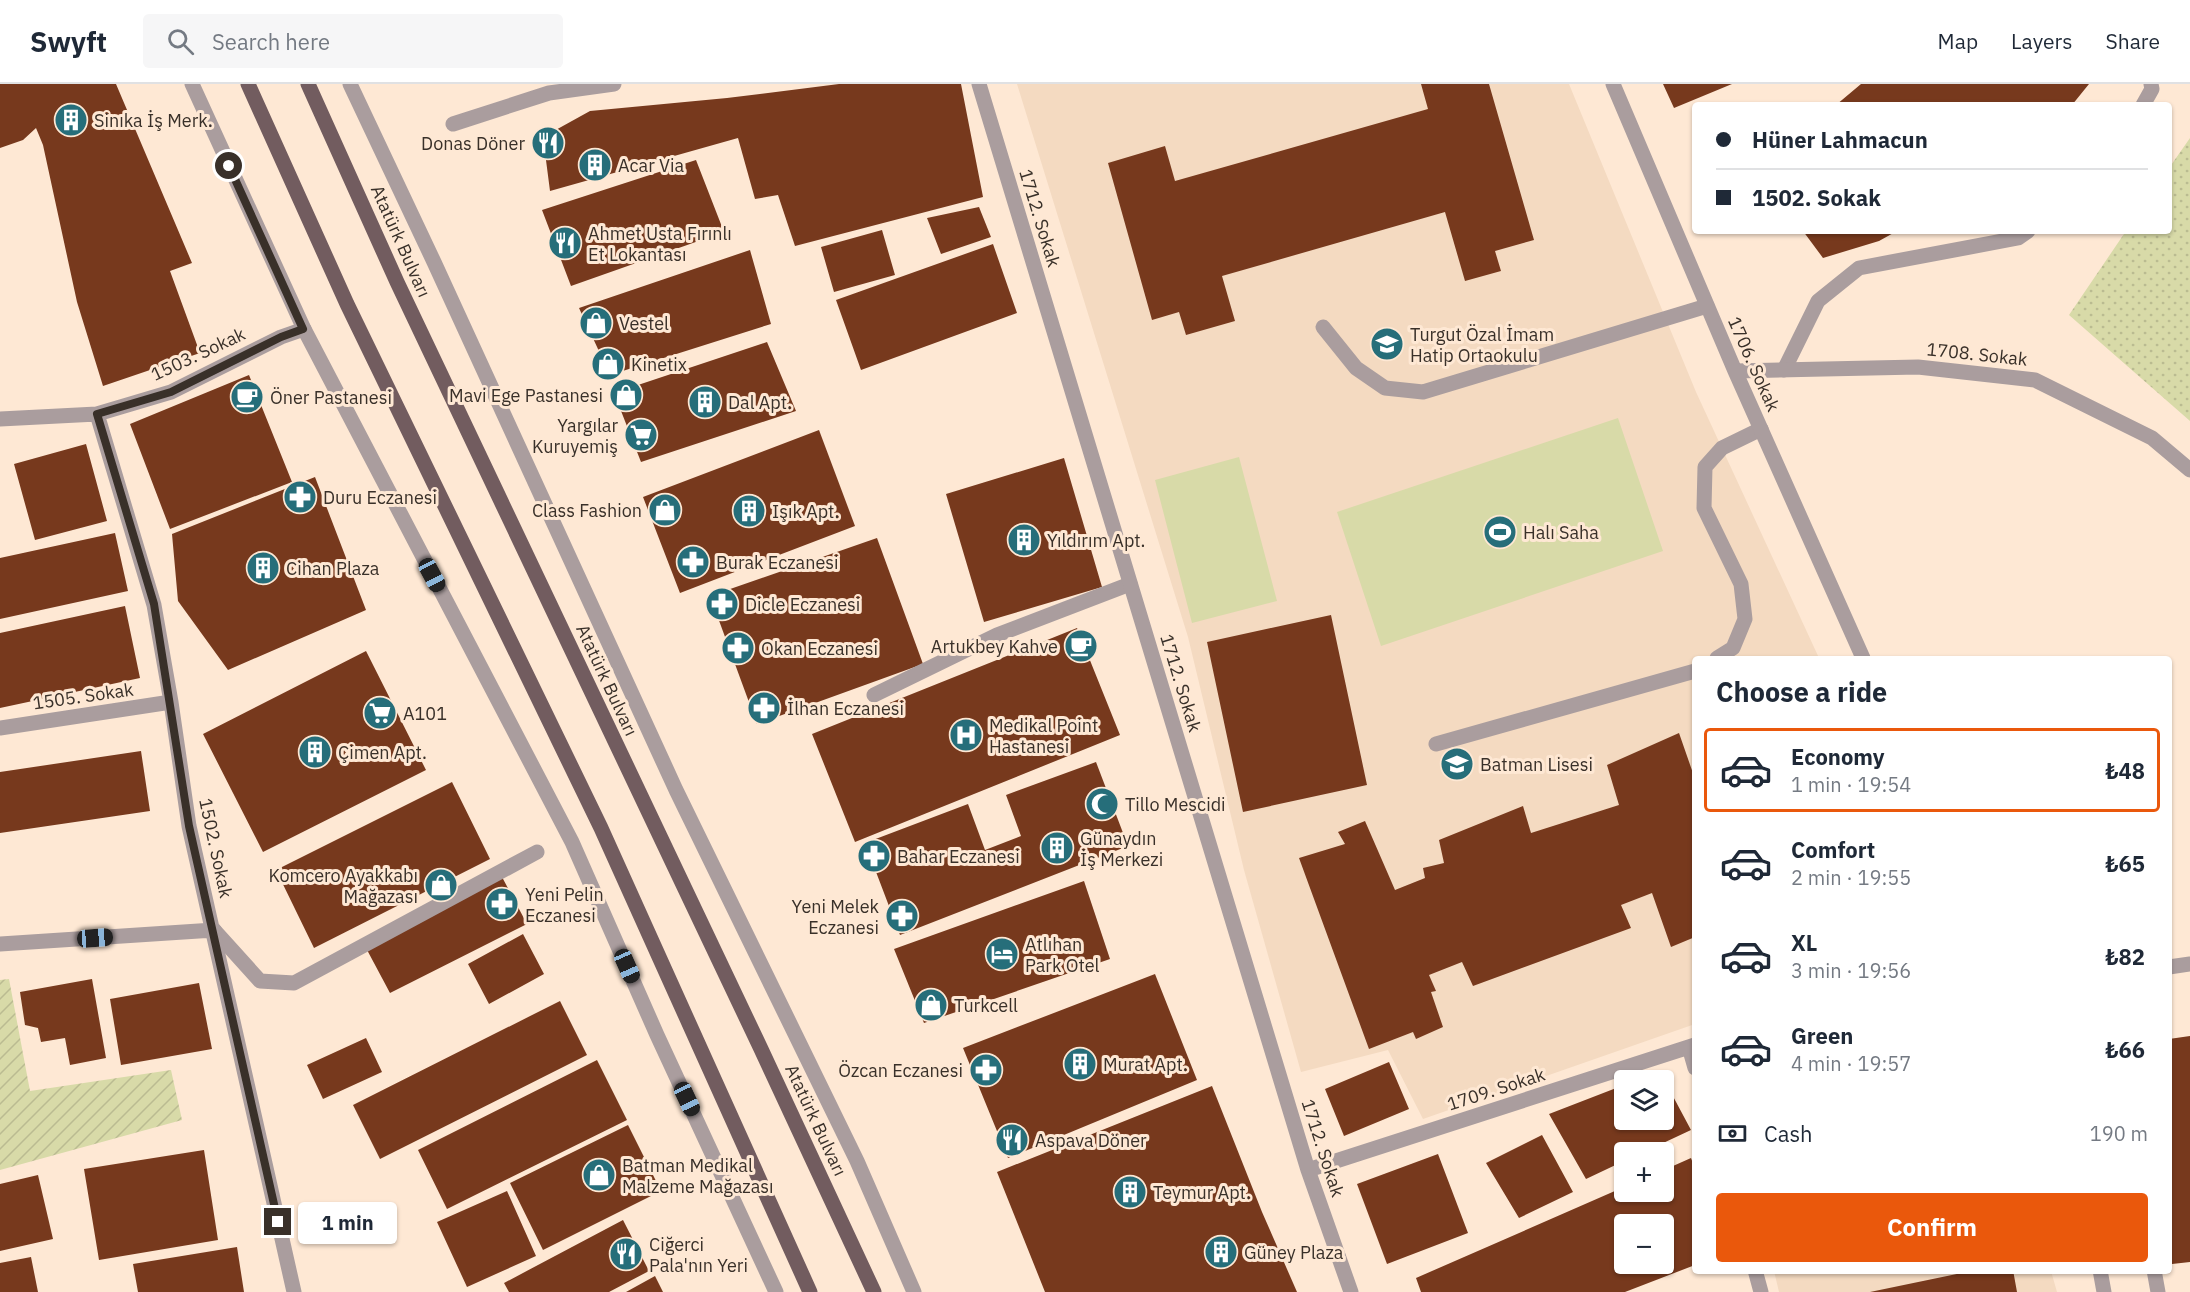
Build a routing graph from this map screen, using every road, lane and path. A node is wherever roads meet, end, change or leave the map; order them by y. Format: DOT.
graph roads {
  1 [pos="192,84"];
  2 [pos="248,84"];
  3 [pos="308,84"];
  4 [pos="350,84"];
  5 [pos="614,84"];
  6 [pos="979,84"];
  7 [pos="1613,84"];
  8 [pos="2151,84"];
  9 [pos="2145,102"];
  10 [pos="453,124"];
  11 [pos="2024,234"];
  12 [pos="1707,306"];
  13 [pos="1323,327"];
  14 [pos="303,329"];
  15 [pos="1784,370"];
  16 [pos="1735,371"];
  17 [pos="97,414"];
  18 [pos="0,419"];
  19 [pos="1761,429"];
  20 [pos="2190,470"];
  21 [pos="1130,584"];
  22 [pos="1720,656"];
  23 [pos="1862,656"];
  24 [pos="1692,672"];
  25 [pos="874,695"];
  26 [pos="171,702"];
  27 [pos="0,728"];
  28 [pos="1436,744"];
  29 [pos="537,852"];
  30 [pos="214,930"];
  31 [pos="0,944"];
  32 [pos="2190,964"];
  33 [pos="2172,967"];
  34 [pos="1692,1046"];
  35 [pos="1308,1170"];
  36 [pos="1756,1274"];
  37 [pos="2101,1274"];
  38 [pos="2155,1274"];
  39 [pos="294,1292"];
  40 [pos="776,1292"];
  41 [pos="810,1292"];
  42 [pos="874,1292"];
  43 [pos="914,1292"];
  44 [pos="1351,1292"];
  45 [pos="1761,1292"];
  46 [pos="2104,1292"];
  47 [pos="2158,1292"];
  1 -- 14 [label="street"];
  2 -- 41 [label="main road"];
  3 -- 42 [label="main road, Atatürk Bulvarı"];
  4 -- 43 [label="street"];
  5 -- 10 [label="street"];
  6 -- 21 [label="street, 1712. Sokak"];
  7 -- 12 [label="street, 1706. Sokak"];
  8 -- 9 [label="street"];
  11 -- 15 [label="street"];
  12 -- 13 [label="street"];
  12 -- 16 [label="street, 1706. Sokak"];
  14 -- 17 [label="street, 1503. Sokak"];
  14 -- 40 [label="street"];
  15 -- 16 [label="street, 1708. Sokak"];
  15 -- 20 [label="street, 1708. Sokak"];
  16 -- 19 [label="street, 1706. Sokak"];
  17 -- 18 [label="street, 1503. Sokak"];
  17 -- 26 [label="street, 1502. Sokak"];
  19 -- 22 [label="street"];
  19 -- 23 [label="street, 1706. Sokak"];
  21 -- 25 [label="street"];
  21 -- 35 [label="street, 1712. Sokak"];
  24 -- 28 [label="street"];
  26 -- 27 [label="street, 1505. Sokak"];
  26 -- 30 [label="street, 1502. Sokak"];
  29 -- 30 [label="street"];
  30 -- 31 [label="street"];
  30 -- 39 [label="street, 1502. Sokak"];
  32 -- 33 [label="street"];
  34 -- 35 [label="street, 1709. Sokak"];
  35 -- 44 [label="street, 1712. Sokak"];
  36 -- 45 [label="street"];
  37 -- 46 [label="street"];
  38 -- 47 [label="street"];
}
